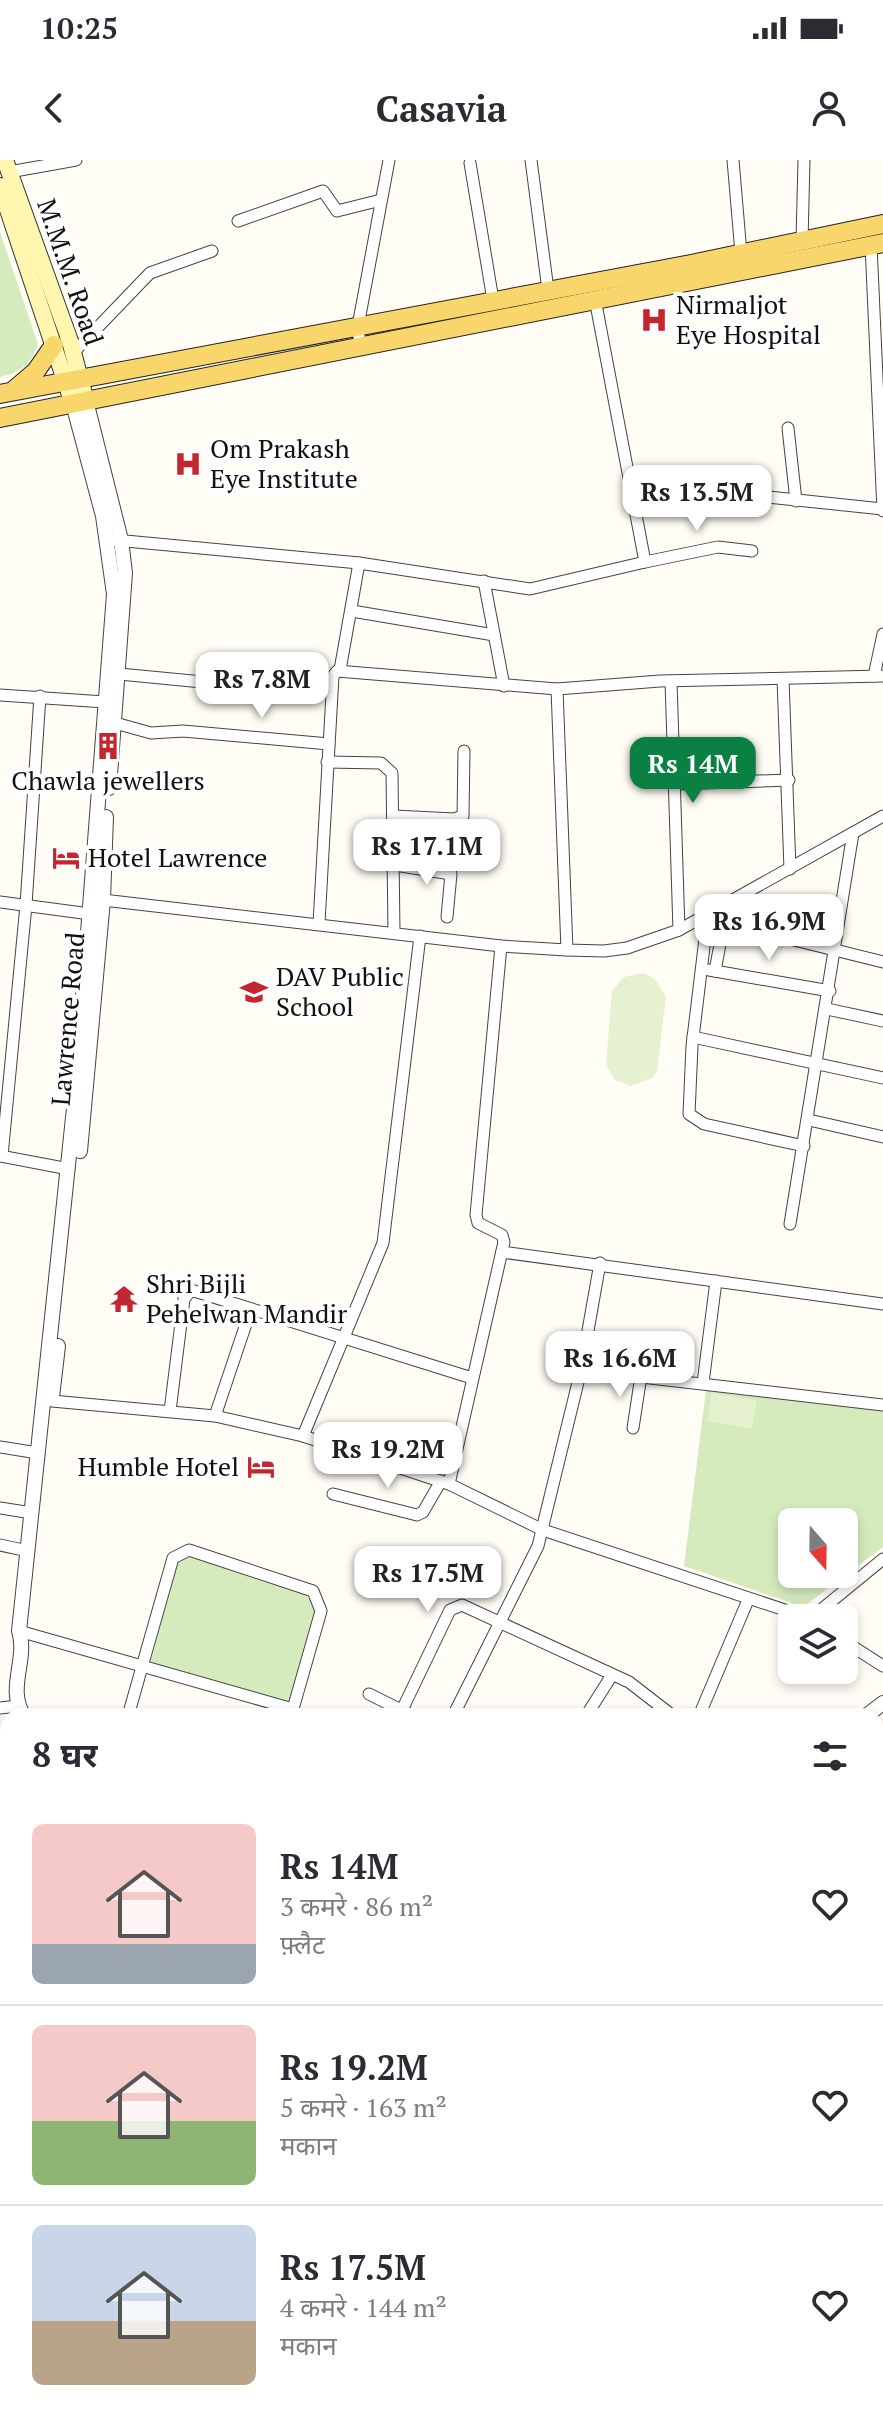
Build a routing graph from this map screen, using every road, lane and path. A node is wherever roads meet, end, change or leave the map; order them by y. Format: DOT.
graph roads {
  1 [pos="76,160"];
  2 [pos="389,160"];
  3 [pos="531,160"];
  4 [pos="733,160"];
  5 [pos="804,160"];
  6 [pos="470,163"];
  7 [pos="5,173"];
  8 [pos="381,200"];
  9 [pos="238,221"];
  10 [pos="883,224"];
  11 [pos="802,241"];
  12 [pos="877,244"];
  13 [pos="212,251"];
  14 [pos="741,253"];
  15 [pos="548,290"];
  16 [pos="595,299"];
  17 [pos="493,300"];
  18 [pos="358,326"];
  19 [pos="54,345"];
  20 [pos="360,347"];
  21 [pos="74,352"];
  22 [pos="74,380"];
  23 [pos="5,393"];
  24 [pos="79,403"];
  25 [pos="0,418"];
  26 [pos="788,428"];
  27 [pos="796,501"];
  28 [pos="635,503"];
  29 [pos="883,510"];
  30 [pos="114,540"];
  31 [pos="752,551"];
  32 [pos="645,562"];
  33 [pos="359,563"];
  34 [pos="484,581"];
  35 [pos="352,611"];
  36 [pos="883,634"];
  37 [pos="494,635"];
  38 [pos="340,670"];
  39 [pos="114,673"];
  40 [pos="879,676"];
  41 [pos="783,679"];
  42 [pos="671,681"];
  43 [pos="504,686"];
  44 [pos="265,688"];
  45 [pos="557,689"];
  46 [pos="0,695"];
  47 [pos="40,696"];
  48 [pos="105,702"];
  49 [pos="115,723"];
  50 [pos="329,744"];
  51 [pos="464,751"];
  52 [pos="327,762"];
  53 [pos="789,780"];
  54 [pos="675,784"];
  55 [pos="394,816"];
  56 [pos="883,816"];
  57 [pos="853,833"];
  58 [pos="395,865"];
  59 [pos="790,869"];
  60 [pos="103,900"];
  61 [pos="0,902"];
  62 [pos="26,905"];
  63 [pos="90,914"];
  64 [pos="708,914"];
  65 [pos="447,917"];
  66 [pos="319,923"];
  67 [pos="679,930"];
  68 [pos="394,933"];
  69 [pos="420,936"];
  70 [pos="501,946"];
  71 [pos="567,950"];
  72 [pos="835,951"];
  73 [pos="883,962"];
  74 [pos="701,968"];
  75 [pos="715,971"];
  76 [pos="830,991"];
  77 [pos="827,1009"];
  78 [pos="88,1021"];
  79 [pos="883,1021"];
  80 [pos="693,1037"];
  81 [pos="818,1064"];
  82 [pos="883,1078"];
  83 [pos="809,1120"];
  84 [pos="883,1137"];
  85 [pos="804,1146"];
  86 [pos="1,1156"];
  87 [pos="69,1169"];
  88 [pos="790,1224"];
  89 [pos="502,1252"];
  90 [pos="600,1263"];
  91 [pos="716,1281"];
  92 [pos="883,1304"];
  93 [pos="251,1309"];
  94 [pos="345,1338"];
  95 [pos="581,1370"];
  96 [pos="641,1376"];
  97 [pos="472,1378"];
  98 [pos="703,1383"];
  99 [pos="52,1401"];
  100 [pos="883,1405"];
  101 [pos="170,1411"];
  102 [pos="215,1416"];
  103 [pos="633,1428"];
  104 [pos="303,1436"];
  105 [pos="0,1447"];
  106 [pos="38,1453"];
  107 [pos="445,1482"];
  108 [pos="333,1494"];
  109 [pos="0,1508"];
  110 [pos="32,1513"];
  111 [pos="543,1530"];
  112 [pos="0,1545"];
  113 [pos="28,1551"];
  114 [pos="883,1559"];
  115 [pos="748,1600"];
  116 [pos="827,1604"];
  117 [pos="778,1609"];
  118 [pos="501,1624"];
  119 [pos="23,1636"];
  120 [pos="858,1650"];
  121 [pos="144,1666"];
  122 [pos="883,1666"];
  123 [pos="612,1675"];
  124 [pos="369,1694"];
  125 [pos="20,1708"];
  126 [pos="131,1708"];
  127 [pos="279,1708"];
  128 [pos="293,1708"];
  129 [pos="398,1708"];
  130 [pos="410,1708"];
  131 [pos="457,1708"];
  132 [pos="591,1708"];
  133 [pos="664,1708"];
  134 [pos="702,1708"];
  1 -- 7 [label="street"];
  2 -- 8 [label="street"];
  3 -- 15 [label="street"];
  4 -- 14 [label="street"];
  5 -- 11 [label="street"];
  6 -- 17 [label="street"];
  7 -- 19 [label="main road, M.M.M. Road"];
  7 -- 21 [label="main road, M.M.M. Road"];
  8 -- 9 [label="street"];
  8 -- 18 [label="street"];
  10 -- 11 [label="main road"];
  11 -- 14 [label="main road"];
  12 -- 16 [label="main road"];
  12 -- 29 [label="street"];
  13 -- 21 [label="street"];
  14 -- 15 [label="main road"];
  15 -- 17 [label="main road"];
  16 -- 20 [label="main road"];
  16 -- 28 [label="street"];
  17 -- 18 [label="main road"];
  18 -- 20 [label="street"];
  18 -- 22 [label="main road"];
  19 -- 22 [label="main road, M.M.M. Road"];
  19 -- 23 [label="main road"];
  20 -- 24 [label="main road"];
  21 -- 22 [label="main road, M.M.M. Road"];
  22 -- 23 [label="main road"];
  22 -- 24 [label="main road, M.M.M. Road"];
  24 -- 25 [label="main road"];
  24 -- 30 [label="street, Lawrence Road"];
  26 -- 27 [label="street"];
  27 -- 28 [label="street"];
  27 -- 29 [label="street"];
  28 -- 32 [label="street"];
  30 -- 33 [label="street"];
  30 -- 39 [label="street, Lawrence Road"];
  31 -- 32 [label="street"];
  32 -- 34 [label="street"];
  33 -- 34 [label="street"];
  33 -- 35 [label="street"];
  34 -- 37 [label="street"];
  35 -- 37 [label="street"];
  35 -- 38 [label="street"];
  36 -- 40 [label="street"];
  37 -- 43 [label="street"];
  38 -- 43 [label="street"];
  38 -- 50 [label="street"];
  39 -- 44 [label="street"];
  39 -- 48 [label="street, Lawrence Road"];
  39 -- 49 [label="street, Lawrence Road"];
  40 -- 41 [label="street"];
  41 -- 42 [label="street"];
  41 -- 53 [label="street"];
  42 -- 45 [label="street"];
  42 -- 54 [label="street"];
  43 -- 45 [label="street"];
  45 -- 71 [label="street"];
  46 -- 47 [label="street"];
  47 -- 48 [label="street"];
  47 -- 62 [label="street"];
  48 -- 63 [label="street, Lawrence Road"];
  49 -- 50 [label="street"];
  49 -- 60 [label="street, Lawrence Road"];
  50 -- 52 [label="street"];
  51 -- 55 [label="street"];
  52 -- 55 [label="street"];
  52 -- 66 [label="street"];
  53 -- 54 [label="street"];
  53 -- 59 [label="street"];
  54 -- 67 [label="street"];
  55 -- 58 [label="street"];
  56 -- 57 [label="street"];
  57 -- 59 [label="street"];
  57 -- 72 [label="street"];
  58 -- 65 [label="street"];
  58 -- 68 [label="street"];
  59 -- 64 [label="street"];
  60 -- 66 [label="street"];
  60 -- 78 [label="street, Lawrence Road"];
  61 -- 62 [label="street"];
  62 -- 63 [label="street"];
  62 -- 86 [label="street"];
  63 -- 78 [label="street, Lawrence Road"];
  64 -- 67 [label="street"];
  64 -- 74 [label="street"];
  66 -- 68 [label="street"];
  67 -- 71 [label="street"];
  68 -- 69 [label="street"];
  69 -- 70 [label="street"];
  69 -- 94 [label="street"];
  70 -- 71 [label="street"];
  70 -- 89 [label="street"];
  72 -- 73 [label="street"];
  72 -- 75 [label="street"];
  72 -- 76 [label="street"];
  74 -- 75 [label="street"];
  74 -- 80 [label="street"];
  75 -- 76 [label="street"];
  76 -- 77 [label="street"];
  77 -- 79 [label="street"];
  77 -- 81 [label="street"];
  78 -- 87 [label="street, Lawrence Road"];
  78 -- 99 [label="street, Lawrence Road"];
  80 -- 81 [label="street"];
  80 -- 85 [label="street"];
  81 -- 82 [label="street"];
  81 -- 83 [label="street"];
  83 -- 84 [label="street"];
  83 -- 85 [label="street"];
  85 -- 88 [label="street"];
  86 -- 87 [label="street"];
  87 -- 106 [label="street, Lawrence Road"];
  89 -- 90 [label="street"];
  89 -- 97 [label="street"];
  90 -- 91 [label="street"];
  90 -- 95 [label="street"];
  91 -- 92 [label="street"];
  91 -- 98 [label="street"];
  93 -- 94 [label="street"];
  93 -- 101 [label="street"];
  93 -- 102 [label="street"];
  94 -- 97 [label="street"];
  94 -- 104 [label="street"];
  95 -- 96 [label="street"];
  95 -- 111 [label="street"];
  96 -- 98 [label="street"];
  96 -- 103 [label="street"];
  97 -- 107 [label="street"];
  98 -- 100 [label="street"];
  99 -- 101 [label="street"];
  99 -- 119 [label="street, Lawrence Road"];
  101 -- 102 [label="street"];
  102 -- 104 [label="street"];
  104 -- 107 [label="street"];
  105 -- 106 [label="street"];
  106 -- 110 [label="street, Lawrence Road"];
  107 -- 108 [label="street"];
  107 -- 111 [label="street"];
  109 -- 110 [label="street"];
  110 -- 113 [label="street, Lawrence Road"];
  111 -- 115 [label="street"];
  111 -- 118 [label="street"];
  112 -- 113 [label="street"];
  113 -- 119 [label="street, Lawrence Road"];
  114 -- 116 [label="street"];
  115 -- 117 [label="street"];
  115 -- 134 [label="street"];
  118 -- 123 [label="street"];
  118 -- 130 [label="street"];
  118 -- 131 [label="street"];
  119 -- 121 [label="street"];
  119 -- 125 [label="street, Lawrence Road"];
  120 -- 122 [label="street"];
  121 -- 126 [label="street"];
  121 -- 127 [label="street"];
  121 -- 128 [label="street"];
  123 -- 132 [label="street"];
  123 -- 133 [label="street"];
  124 -- 129 [label="street"];
}
